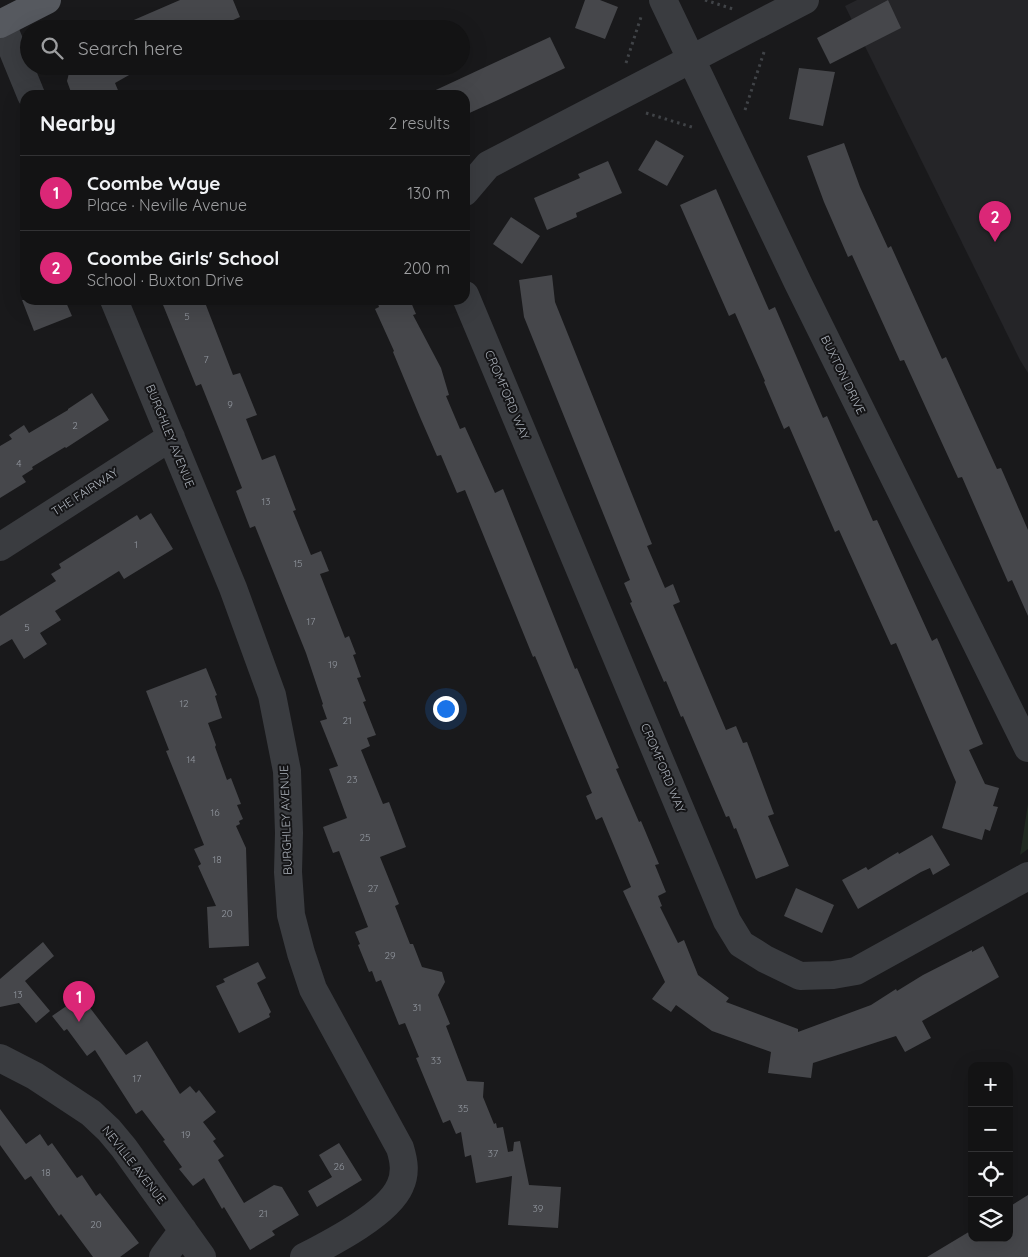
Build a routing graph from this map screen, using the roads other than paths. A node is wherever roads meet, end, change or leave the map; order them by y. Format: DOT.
graph roads {
  1 [pos="47,0"];
  2 [pos="805,0"];
  3 [pos="653,7"];
  4 [pos="1,24"];
  5 [pos="692,60"];
  6 [pos="20,69"];
  7 [pos="23,75"];
  8 [pos="29,90"];
  9 [pos="470,186"];
  10 [pos="116,305"];
  11 [pos="469,305"];
  12 [pos="171,437"];
  13 [pos="0,547"];
  14 [pos="1028,748"];
  15 [pos="1028,876"];
  16 [pos="0,1058"];
  17 [pos="0,1072"];
  18 [pos="35,1076"];
  19 [pos="184,1230"];
  20 [pos="314,1252"];
  21 [pos="163,1257"];
  22 [pos="202,1257"];
  1 -- 4 [label="main road"];
  2 -- 5 [label="street"];
  3 -- 5 [label="street, BUXTON DRIVE"];
  4 -- 6 [label="street"];
  5 -- 9 [label="street"];
  5 -- 14 [label="street, BUXTON DRIVE"];
  7 -- 8 [label="street"];
  10 -- 12 [label="street, BURGHLEY AVENUE"];
  11 -- 15 [label="street, CROMFORD WAY"];
  12 -- 13 [label="street, THE FAIRWAY"];
  12 -- 20 [label="street, BURGHLEY AVENUE"];
  16 -- 18 [label="street, NEVILLE AVENUE"];
  17 -- 18 [label="street"];
  18 -- 19 [label="street, NEVILLE AVENUE"];
  19 -- 21 [label="street"];
  19 -- 22 [label="street, NEVILLE AVENUE"];
}
